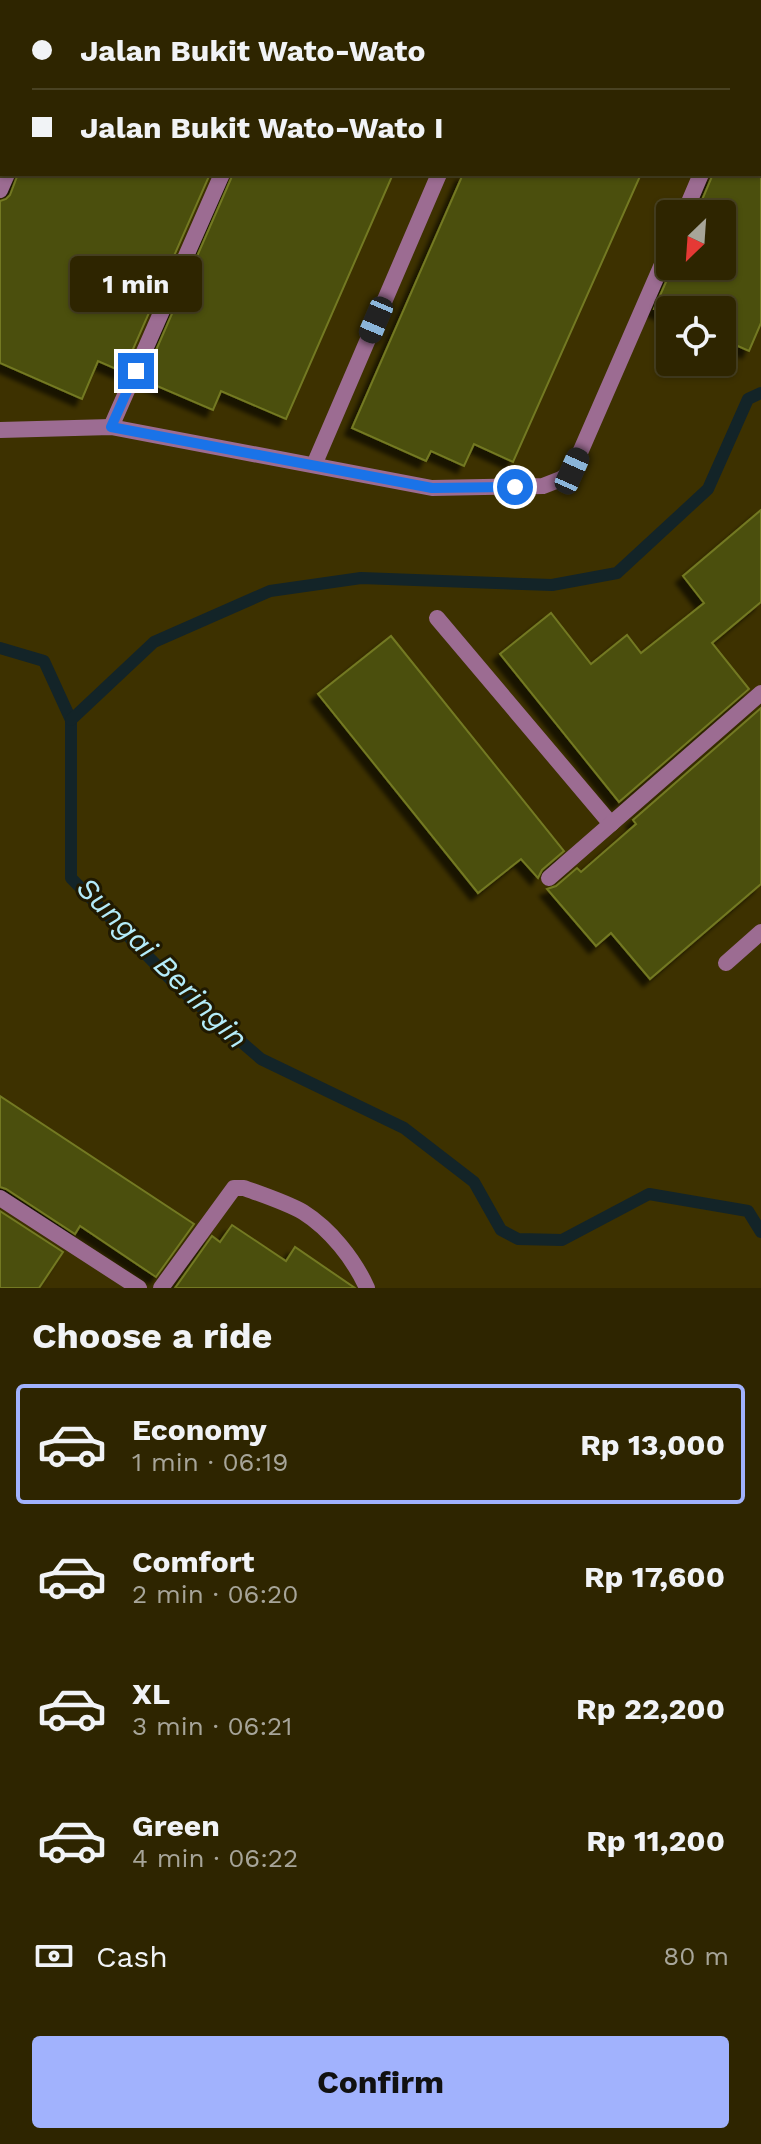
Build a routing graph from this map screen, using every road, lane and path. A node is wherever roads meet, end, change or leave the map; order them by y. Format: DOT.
graph roads {
  1 [pos="221,176"];
  2 [pos="438,176"];
  3 [pos="700,176"];
  4 [pos="690,200"];
  5 [pos="656,278"];
  6 [pos="111,427"];
  7 [pos="0,430"];
  8 [pos="314,465"];
  9 [pos="437,618"];
  10 [pos="761,693"];
  11 [pos="611,824"];
  12 [pos="549,878"];
  13 [pos="761,932"];
  14 [pos="726,963"];
  15 [pos="0,1198"];
  16 [pos="139,1288"];
  17 [pos="161,1288"];
  18 [pos="367,1288"];
  1 -- 6 [label="street"];
  2 -- 8 [label="street"];
  3 -- 4 [label="street"];
  5 -- 8 [label="street"];
  6 -- 7 [label="street"];
  6 -- 8 [label="street"];
  9 -- 11 [label="street"];
  10 -- 11 [label="street"];
  11 -- 12 [label="street"];
  13 -- 14 [label="street"];
  15 -- 16 [label="street"];
  17 -- 18 [label="street"];
}
